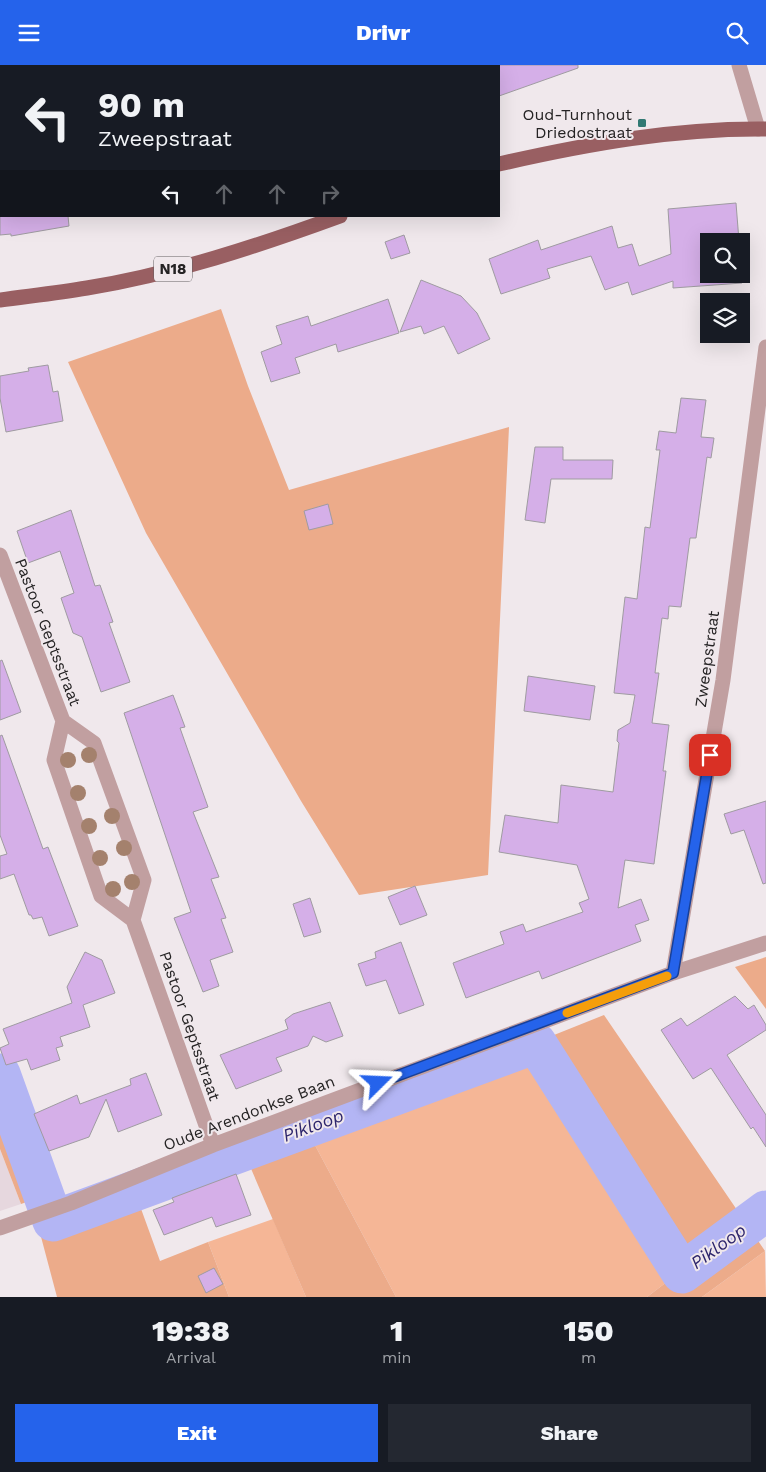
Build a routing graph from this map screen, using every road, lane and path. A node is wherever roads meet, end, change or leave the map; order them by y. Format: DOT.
graph roads {
  1 [pos="739,65"];
  2 [pos="762,129"];
  3 [pos="500,164"];
  4 [pos="337,217"];
  5 [pos="0,299"];
  6 [pos="766,347"];
  7 [pos="0,555"];
  8 [pos="63,721"];
  9 [pos="133,920"];
  10 [pos="766,943"];
  11 [pos="673,973"];
  12 [pos="213,1145"];
  13 [pos="0,1228"];
  1 -- 2 [label="street"];
  2 -- 3 [label="main road"];
  4 -- 5 [label="main road, N18"];
  6 -- 11 [label="street, Zweepstraat"];
  7 -- 8 [label="street, Pastoor Geptsstraat"];
  8 -- 9 [label="street, Pastoor Geptsstraat"];
  8 -- 9 [label="street, Pastoor Geptsstraat"];
  9 -- 12 [label="street, Pastoor Geptsstraat"];
  10 -- 11 [label="street, Oude Arendonkse Baan"];
  11 -- 12 [label="street, Oude Arendonkse Baan"];
  12 -- 13 [label="street, Oude Arendonkse Baan"];
}
